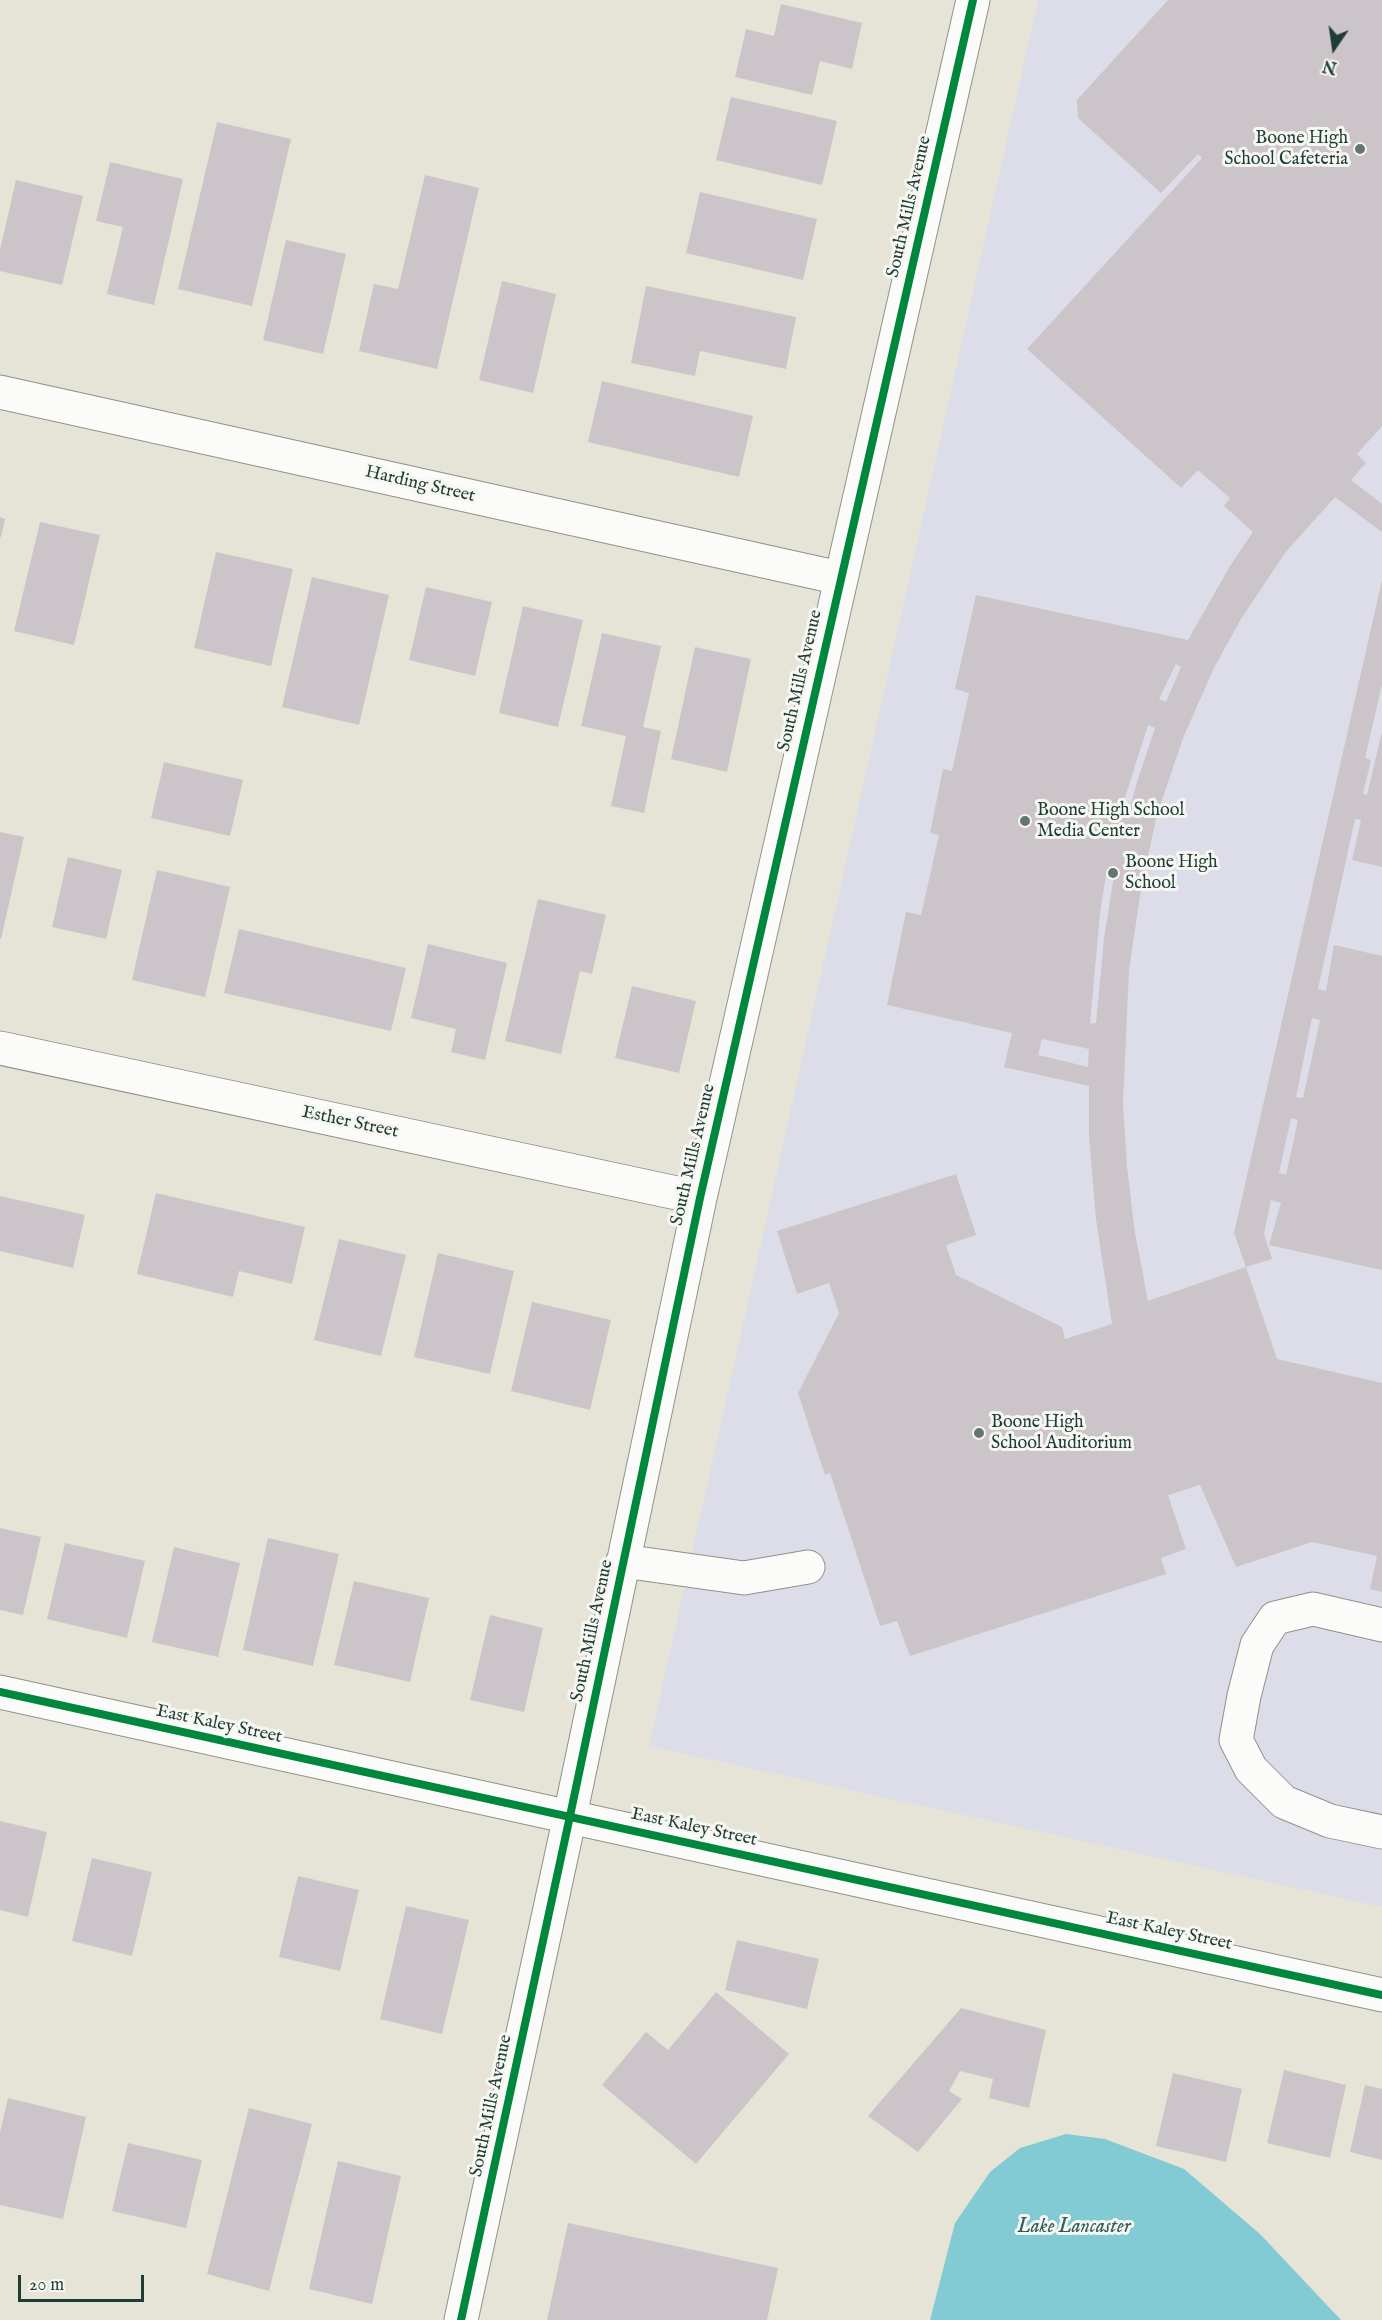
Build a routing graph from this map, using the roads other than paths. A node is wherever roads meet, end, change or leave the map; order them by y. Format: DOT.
graph roads {
  1 [pos="973,0"];
  2 [pos="0,392"];
  3 [pos="840,578"];
  4 [pos="0,1048"];
  5 [pos="700,1198"];
  6 [pos="623,1561"];
  7 [pos="808,1567"];
  8 [pos="1382,1625"];
  9 [pos="0,1692"];
  10 [pos="570,1816"];
  11 [pos="1382,1832"];
  12 [pos="1382,1995"];
  13 [pos="461,2320"];
  1 -- 3 [label="street, South Mills Avenue"];
  2 -- 3 [label="street, Harding Street"];
  3 -- 5 [label="street, South Mills Avenue"];
  4 -- 5 [label="street, Esther Street"];
  5 -- 6 [label="street, South Mills Avenue"];
  6 -- 7 [label="street"];
  6 -- 10 [label="street, South Mills Avenue"];
  8 -- 11 [label="street"];
  9 -- 10 [label="street, East Kaley Street"];
  10 -- 12 [label="street, East Kaley Street"];
  10 -- 13 [label="street, South Mills Avenue"];
}
